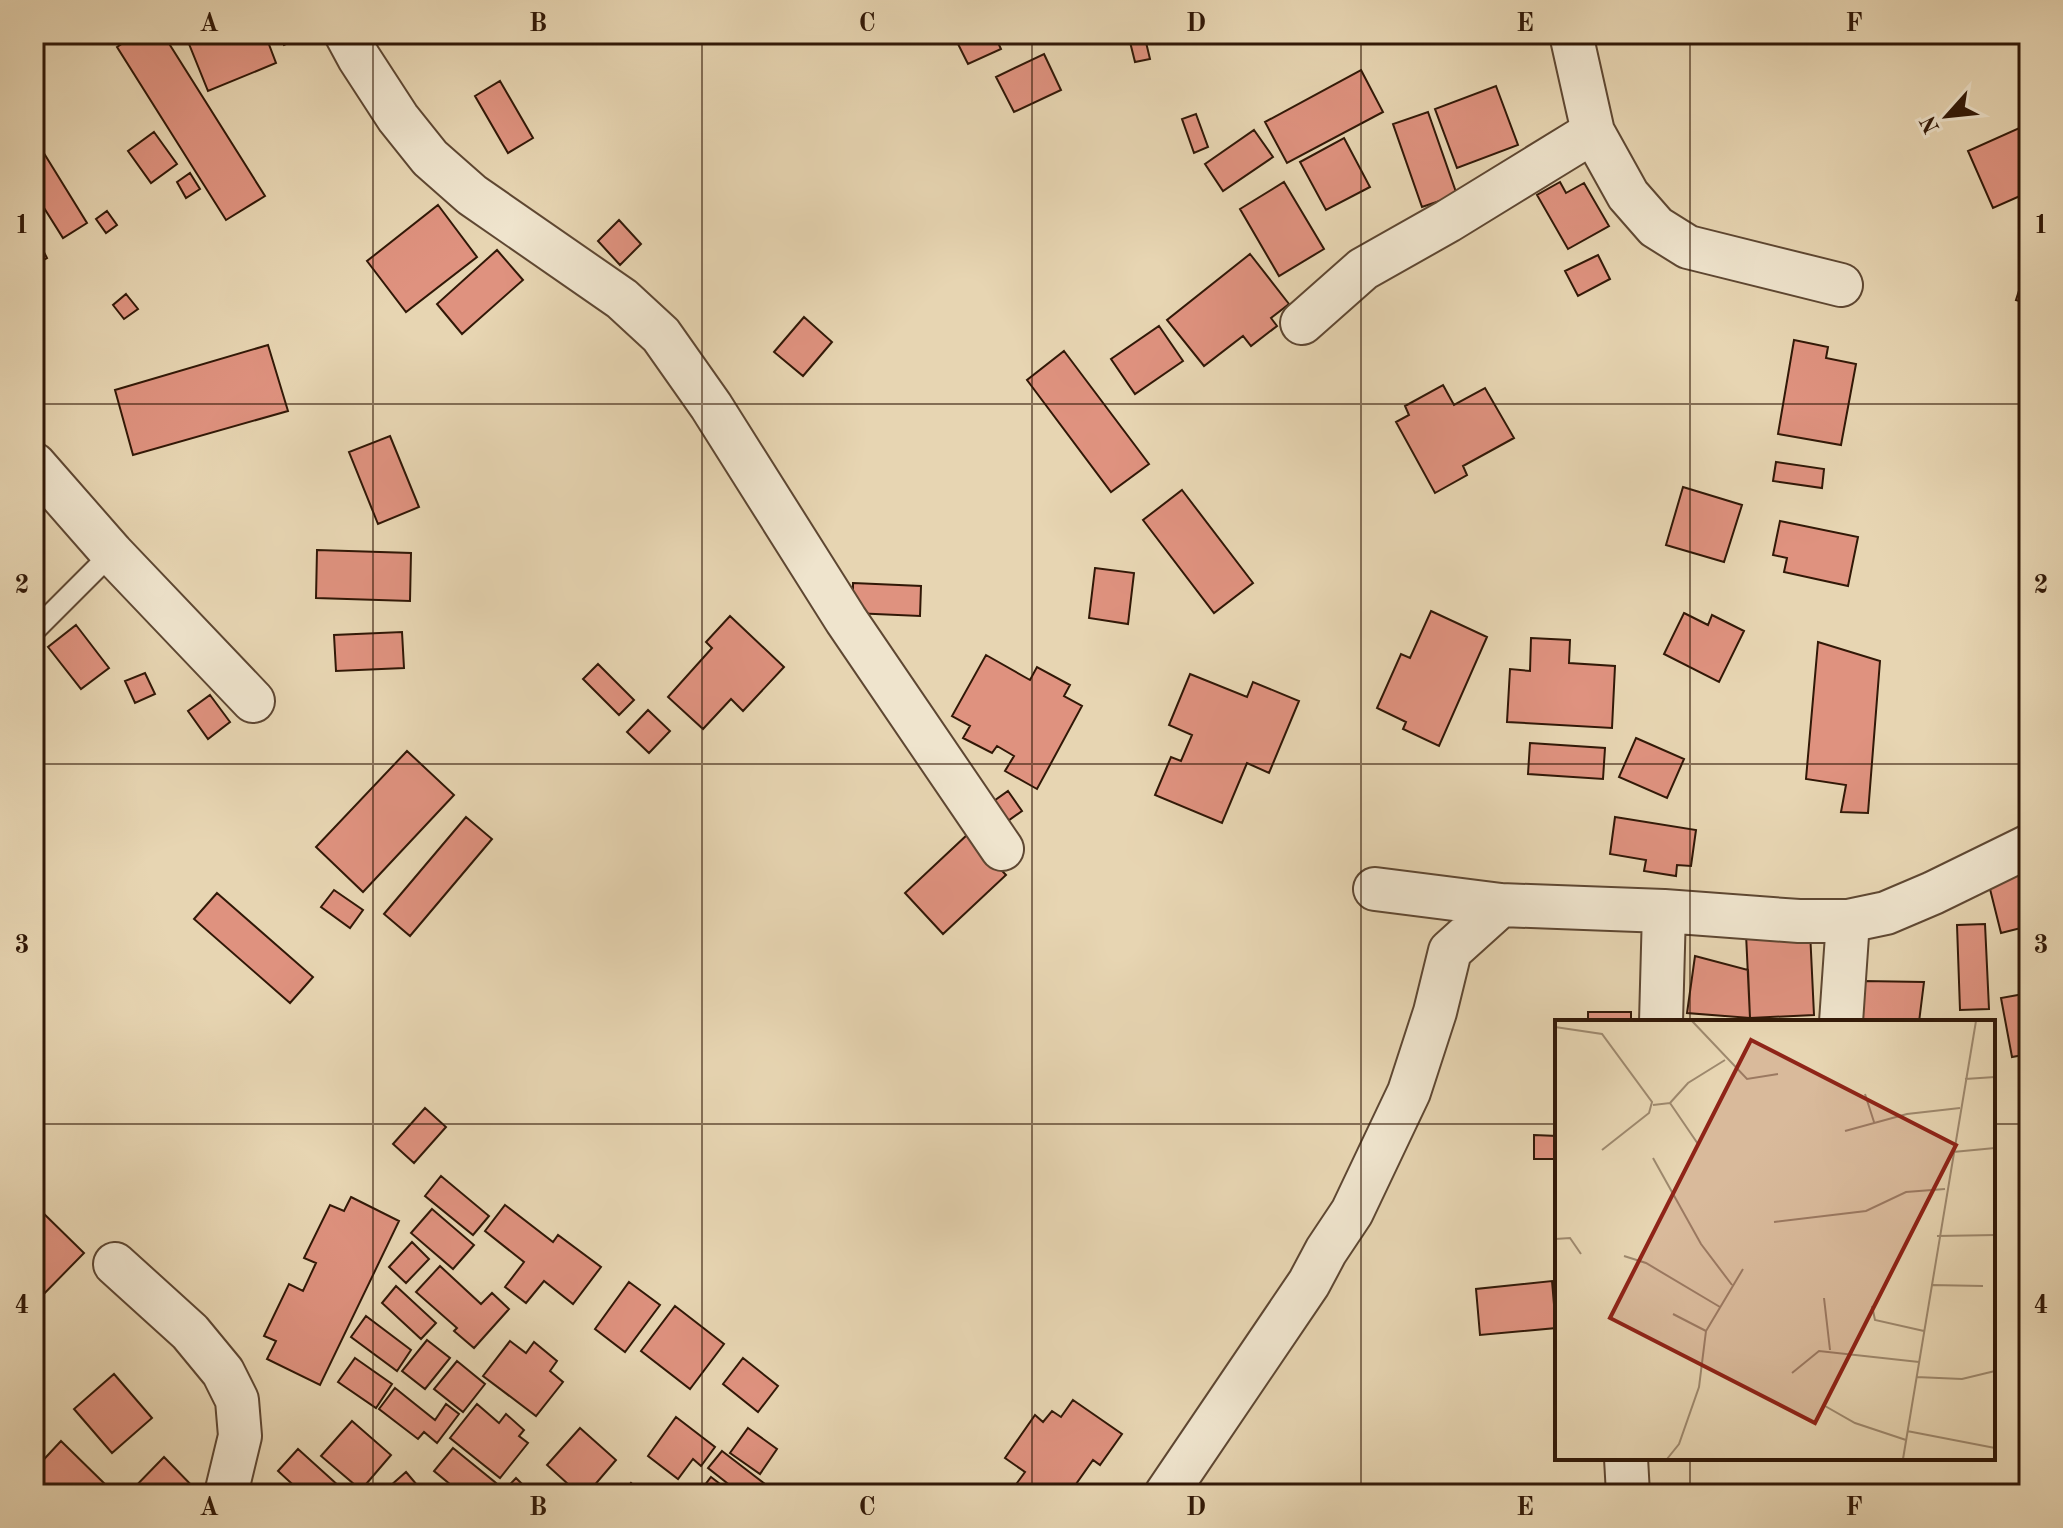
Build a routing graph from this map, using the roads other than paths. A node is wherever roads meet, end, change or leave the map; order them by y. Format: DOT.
graph roads {
  1 [pos="346,34"];
  2 [pos="1571,34"];
  3 [pos="1593,132"];
  4 [pos="1841,285"];
  5 [pos="1302,323"];
  6 [pos="34,464"];
  7 [pos="112,553"];
  8 [pos="34,631"];
  9 [pos="253,701"];
  10 [pos="2029,846"];
  11 [pos="1002,849"];
  12 [pos="1375,889"];
  13 [pos="1501,905"];
  14 [pos="1664,911"];
  15 [pos="1848,921"];
  16 [pos="1661,1020"];
  17 [pos="1841,1020"];
  18 [pos="115,1264"];
  19 [pos="1626,1460"];
  20 [pos="226,1494"];
  21 [pos="1166,1494"];
  22 [pos="1628,1494"];
  1 -- 11 [label="street"];
  2 -- 3 [label="street"];
  3 -- 4 [label="street"];
  3 -- 5 [label="street"];
  6 -- 7 [label="street"];
  7 -- 8 [label="lane"];
  7 -- 9 [label="street"];
  10 -- 15 [label="street"];
  12 -- 13 [label="street"];
  13 -- 14 [label="street"];
  13 -- 21 [label="street"];
  14 -- 15 [label="street"];
  14 -- 16 [label="street"];
  15 -- 17 [label="street"];
  18 -- 20 [label="street"];
  19 -- 22 [label="street"];
}
